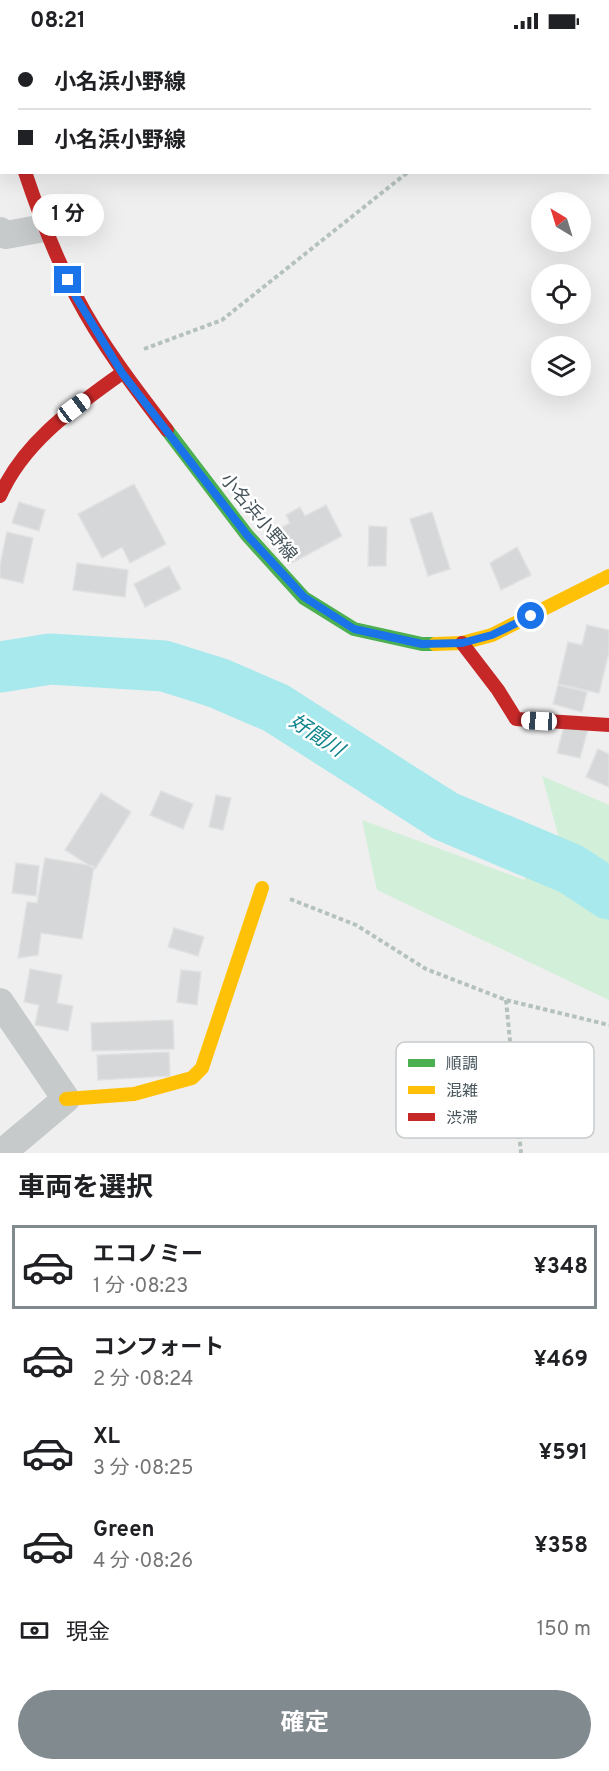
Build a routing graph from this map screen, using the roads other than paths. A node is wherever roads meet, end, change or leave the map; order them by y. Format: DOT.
graph roads {
  1 [pos="26,174"];
  2 [pos="44,228"];
  3 [pos="0,231"];
  4 [pos="120,368"];
  5 [pos="0,496"];
  6 [pos="609,576"];
  7 [pos="462,643"];
  8 [pos="609,725"];
  9 [pos="262,888"];
  10 [pos="0,1002"];
  11 [pos="66,1099"];
  12 [pos="2,1153"];
  1 -- 2 [label="main road, 小名浜小野線"];
  2 -- 3 [label="street"];
  2 -- 4 [label="main road, 小名浜小野線"];
  4 -- 5 [label="main road"];
  4 -- 7 [label="main road, 小名浜小野線"];
  6 -- 7 [label="main road, 小名浜小野線"];
  7 -- 8 [label="main road"];
  9 -- 11 [label="main road"];
  10 -- 11 [label="street"];
  11 -- 12 [label="street"];
}
